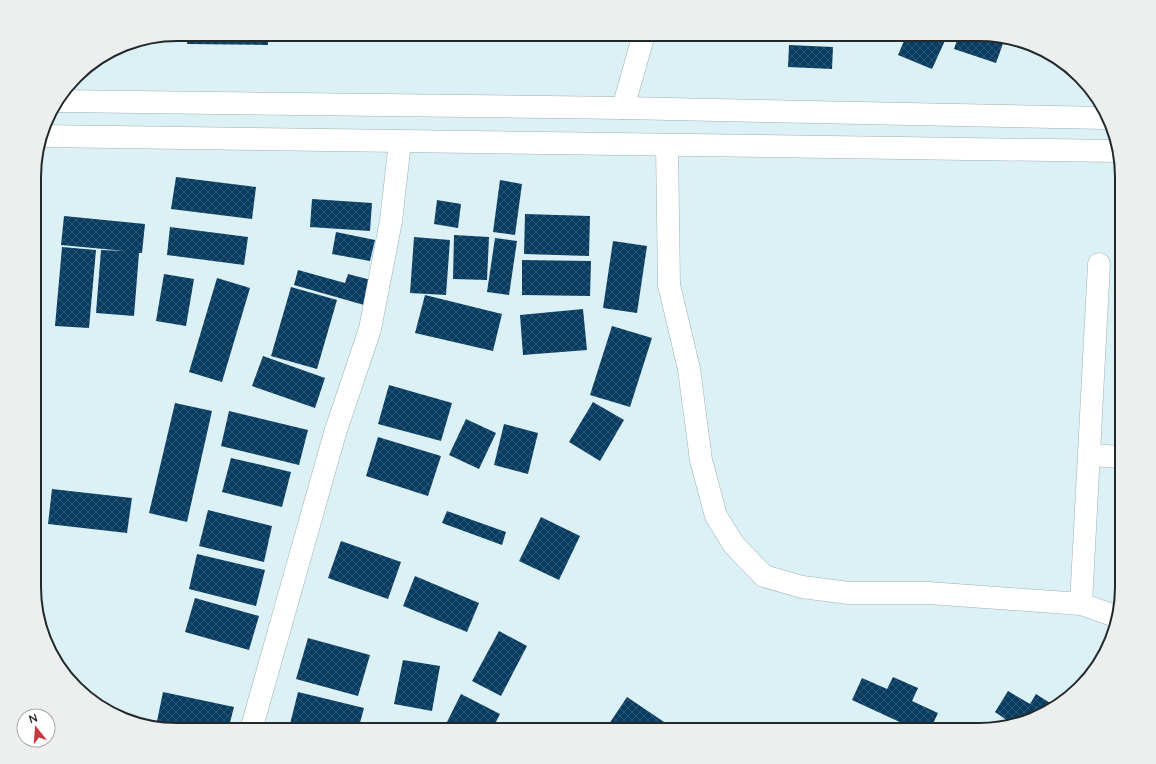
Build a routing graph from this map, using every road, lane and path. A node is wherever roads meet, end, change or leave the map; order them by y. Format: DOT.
graph roads {
  1 [pos="642,41"];
  2 [pos="65,101"];
  3 [pos="623,108"];
  4 [pos="1101,118"];
  5 [pos="47,136"];
  6 [pos="400,142"];
  7 [pos="667,145"];
  8 [pos="1112,151"];
  9 [pos="1099,264"];
  10 [pos="1089,455"];
  11 [pos="1115,457"];
  12 [pos="1081,604"];
  13 [pos="1112,615"];
  14 [pos="253,723"];
  1 -- 3 [label="main road"];
  2 -- 3 [label="main road"];
  3 -- 4 [label="main road"];
  5 -- 6 [label="main road"];
  6 -- 7 [label="main road"];
  6 -- 14 [label="main road"];
  7 -- 8 [label="main road"];
  7 -- 12 [label="main road"];
  9 -- 10 [label="main road"];
  10 -- 11 [label="main road"];
  10 -- 12 [label="main road"];
  12 -- 13 [label="main road"];
}
